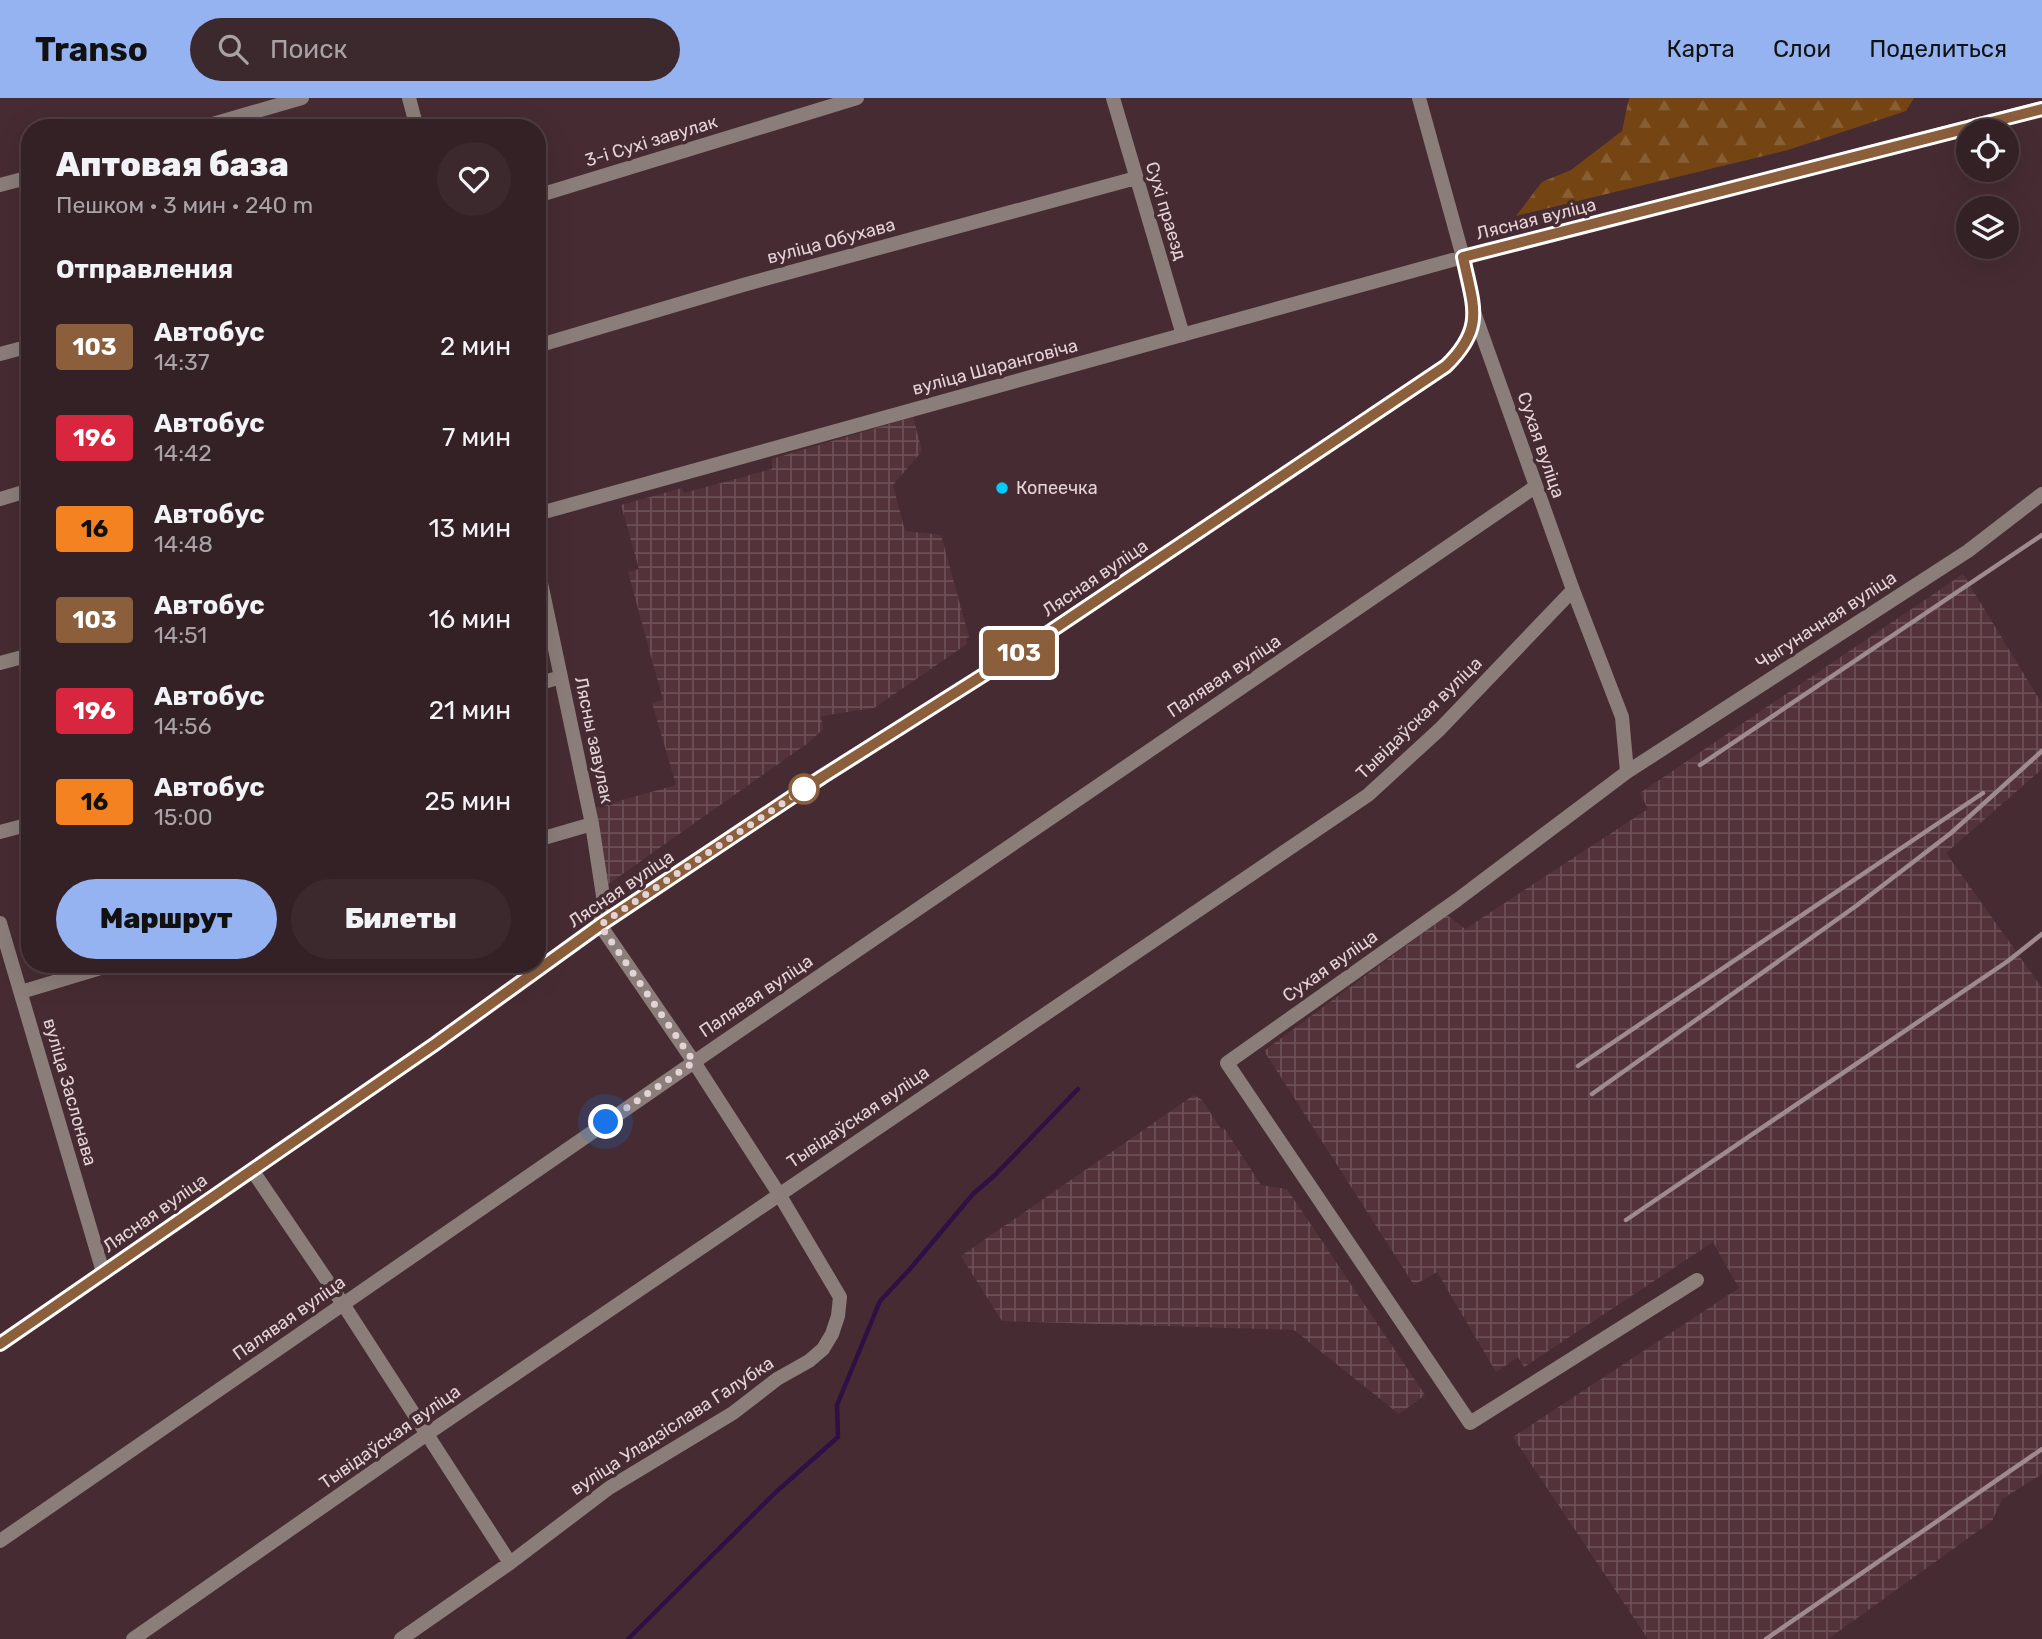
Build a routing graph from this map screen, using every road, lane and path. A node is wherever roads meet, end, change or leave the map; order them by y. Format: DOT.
graph roads {
  1 [pos="302,98"];
  2 [pos="409,98"];
  3 [pos="857,98"];
  4 [pos="1113,98"];
  5 [pos="1419,98"];
  6 [pos="2042,108"];
  7 [pos="230,119"];
  8 [pos="415,119"];
  9 [pos="1136,178"];
  10 [pos="21,179"];
  11 [pos="0,185"];
  12 [pos="546,193"];
  13 [pos="1463,257"];
  14 [pos="1474,312"];
  15 [pos="1183,335"];
  16 [pos="546,343"];
  17 [pos="21,348"];
  18 [pos="0,354"];
  19 [pos="1535,487"];
  20 [pos="21,493"];
  21 [pos="2042,494"];
  22 [pos="0,499"];
  23 [pos="546,512"];
  24 [pos="1573,590"];
  25 [pos="546,606"];
  26 [pos="21,657"];
  27 [pos="0,663"];
  28 [pos="561,677"];
  29 [pos="546,681"];
  30 [pos="1627,772"];
  31 [pos="592,824"];
  32 [pos="21,826"];
  33 [pos="0,832"];
  34 [pos="546,837"];
  35 [pos="0,923"];
  36 [pos="600,925"];
  37 [pos="546,964"];
  38 [pos="84,973"];
  39 [pos="533,973"];
  40 [pos="21,992"];
  41 [pos="694,1062"];
  42 [pos="252,1170"];
  43 [pos="779,1194"];
  44 [pos="103,1272"];
  45 [pos="1697,1280"];
  46 [pos="343,1304"];
  47 [pos="0,1344"];
  48 [pos="427,1434"];
  49 [pos="0,1541"];
  50 [pos="510,1563"];
  51 [pos="133,1639"];
  52 [pos="401,1639"];
  1 -- 7 [label="street"];
  2 -- 8 [label="street"];
  3 -- 12 [label="street, 3-і Сухі завулак"];
  4 -- 9 [label="street, Сухі праезд"];
  5 -- 13 [label="street"];
  6 -- 13 [label="main road, Лясная вуліца"];
  9 -- 15 [label="street, Сухі праезд"];
  9 -- 16 [label="street, вуліца Обухава"];
  10 -- 11 [label="street"];
  13 -- 14 [label="main road, Лясная вуліца"];
  13 -- 15 [label="street, вуліца Шаранговіча"];
  14 -- 19 [label="street, Сухая вуліца"];
  14 -- 36 [label="main road, Лясная вуліца"];
  15 -- 23 [label="street, вуліца Шаранговіча"];
  17 -- 18 [label="street"];
  19 -- 24 [label="street, Сухая вуліца"];
  19 -- 41 [label="street, Палявая вуліца"];
  20 -- 22 [label="street"];
  21 -- 30 [label="street, Чыгуначная вуліца"];
  24 -- 30 [label="street, Сухая вуліца"];
  24 -- 43 [label="street, Тывідаўская вуліца"];
  25 -- 28 [label="street, Лясны завулак"];
  26 -- 27 [label="street"];
  28 -- 29 [label="street"];
  28 -- 31 [label="street, Лясны завулак"];
  30 -- 45 [label="street, Сухая вуліца"];
  31 -- 34 [label="street"];
  31 -- 36 [label="street, Лясны завулак"];
  32 -- 33 [label="street"];
  35 -- 40 [label="street, вуліца Заслонава"];
  36 -- 37 [label="main road, Лясная вуліца"];
  36 -- 41 [label="street, вуліца Уладзіслава Галубка"];
  38 -- 40 [label="street"];
  39 -- 42 [label="main road, Лясная вуліца"];
  40 -- 44 [label="street, вуліца Заслонава"];
  41 -- 43 [label="street, вуліца Уладзіслава Галубка"];
  41 -- 46 [label="street, Палявая вуліца"];
  42 -- 44 [label="main road, Лясная вуліца"];
  42 -- 46 [label="street"];
  43 -- 48 [label="street, Тывідаўская вуліца"];
  43 -- 50 [label="street, вуліца Уладзіслава Галубка"];
  44 -- 47 [label="main road, Лясная вуліца"];
  46 -- 48 [label="street"];
  46 -- 49 [label="street, Палявая вуліца"];
  48 -- 50 [label="street"];
  48 -- 51 [label="street, Тывідаўская вуліца"];
  50 -- 52 [label="street, вуліца Уладзіслава Галубка"];
}
